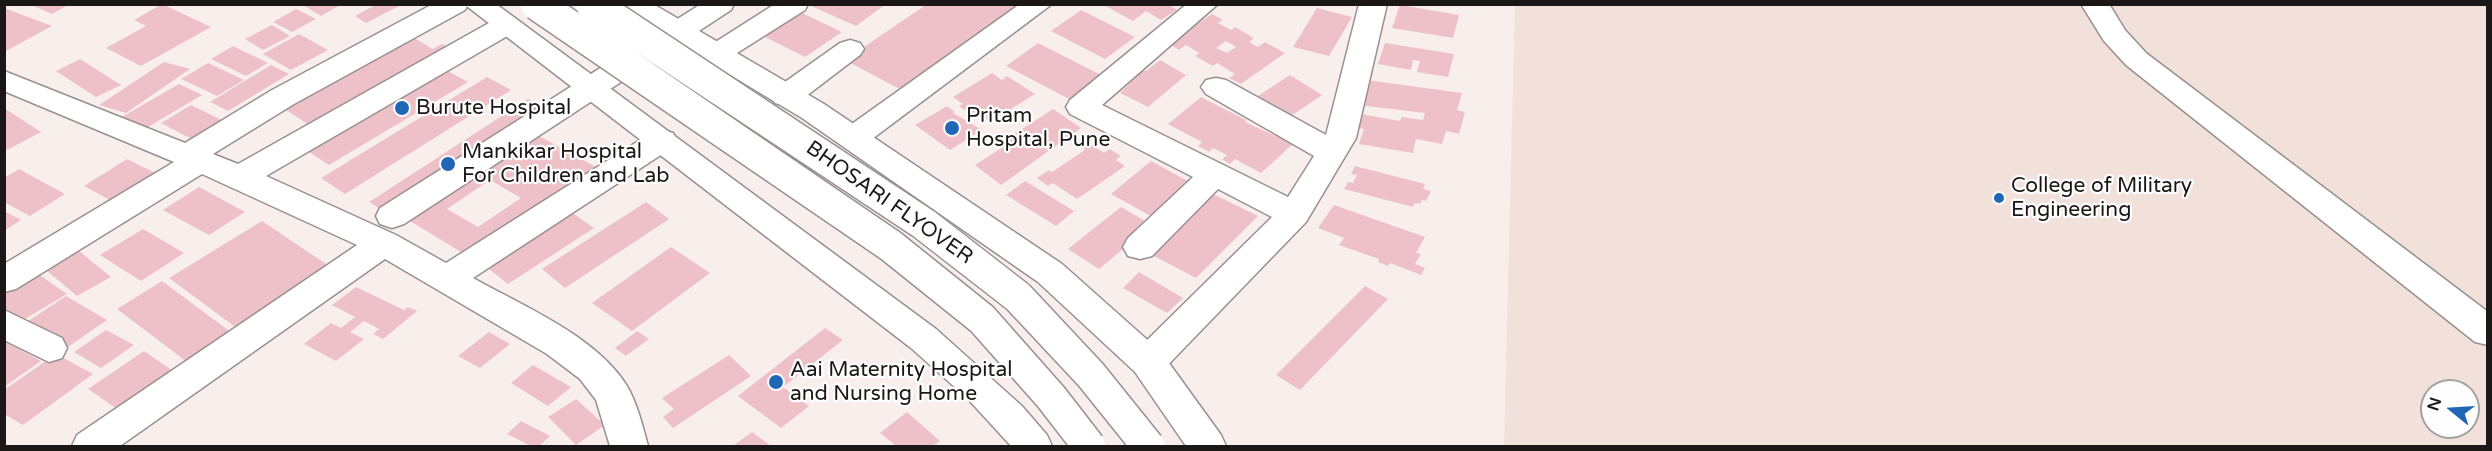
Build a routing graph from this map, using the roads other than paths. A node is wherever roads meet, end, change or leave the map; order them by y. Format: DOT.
graph roads {
  1 [pos="455,4"];
  2 [pos="477,4"];
  3 [pos="537,4"];
  4 [pos="592,4"];
  5 [pos="632,4"];
  6 [pos="721,4"];
  7 [pos="795,4"];
  8 [pos="1039,4"];
  9 [pos="1205,4"];
  10 [pos="1373,4"];
  11 [pos="2095,4"];
  12 [pos="506,25"];
  13 [pos="676,31"];
  14 [pos="850,49"];
  15 [pos="716,54"];
  16 [pos="4,80"];
  17 [pos="1216,87"];
  18 [pos="591,88"];
  19 [pos="786,96"];
  20 [pos="853,138"];
  21 [pos="662,140"];
  22 [pos="1332,152"];
  23 [pos="194,158"];
  24 [pos="1215,174"];
  25 [pos="240,177"];
  26 [pos="1294,214"];
  27 [pos="388,230"];
  28 [pos="1140,247"];
  29 [pos="446,279"];
  30 [pos="4,280"];
  31 [pos="4,322"];
  32 [pos="2487,332"];
  33 [pos="49,348"];
  34 [pos="1148,362"];
  35 [pos="91,447"];
  36 [pos="630,447"];
  37 [pos="1033,447"];
  38 [pos="1089,447"];
  39 [pos="1148,447"];
  40 [pos="1207,447"];
  1 -- 23 [label="main road"];
  2 -- 12 [label="main road"];
  3 -- 38 [label="main road, BHOSARI FLYOVER, bridge"];
  4 -- 39 [label="main road, BHOSARI FLYOVER, bridge"];
  5 -- 13 [label="main road"];
  6 -- 13 [label="main road"];
  7 -- 15 [label="main road"];
  8 -- 20 [label="main road"];
  9 -- 24 [label="main road"];
  10 -- 22 [label="main road"];
  11 -- 32 [label="main road"];
  12 -- 18 [label="main road"];
  12 -- 25 [label="main road"];
  13 -- 15 [label="main road"];
  13 -- 18 [label="main road"];
  14 -- 19 [label="main road"];
  15 -- 19 [label="main road"];
  16 -- 23 [label="main road"];
  17 -- 22 [label="main road"];
  18 -- 21 [label="main road"];
  18 -- 27 [label="main road"];
  19 -- 20 [label="main road"];
  20 -- 34 [label="main road"];
  21 -- 29 [label="main road"];
  21 -- 37 [label="main road"];
  22 -- 26 [label="main road"];
  23 -- 25 [label="main road"];
  23 -- 30 [label="main road"];
  24 -- 26 [label="main road"];
  24 -- 28 [label="main road"];
  25 -- 27 [label="main road"];
  26 -- 34 [label="main road"];
  27 -- 29 [label="main road"];
  27 -- 35 [label="main road"];
  29 -- 36 [label="main road"];
  31 -- 33 [label="main road"];
  34 -- 40 [label="main road"];
}
